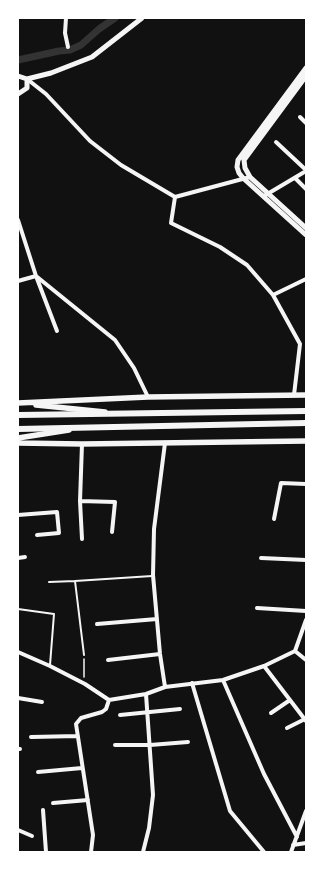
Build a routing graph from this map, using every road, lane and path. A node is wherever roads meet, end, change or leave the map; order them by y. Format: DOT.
graph roads {
  1 [pos="66,18"];
  2 [pos="142,18"];
  3 [pos="68,47"];
  4 [pos="306,68"];
  5 [pos="18,76"];
  6 [pos="306,76"];
  7 [pos="27,79"];
  8 [pos="18,94"];
  9 [pos="300,117"];
  10 [pos="306,123"];
  11 [pos="276,142"];
  12 [pos="306,171"];
  13 [pos="250,177"];
  14 [pos="243,178"];
  15 [pos="295,178"];
  16 [pos="306,189"];
  17 [pos="266,194"];
  18 [pos="175,197"];
  19 [pos="18,220"];
  20 [pos="306,228"];
  21 [pos="306,235"];
  22 [pos="36,276"];
  23 [pos="306,279"];
  24 [pos="18,281"];
  25 [pos="273,295"];
  26 [pos="57,331"];
  27 [pos="300,344"];
  28 [pos="306,344"];
  29 [pos="294,395"];
  30 [pos="306,395"];
  31 [pos="148,397"];
  32 [pos="18,403"];
  33 [pos="306,411"];
  34 [pos="125,414"];
  35 [pos="18,415"];
  36 [pos="306,423"];
  37 [pos="81,428"];
  38 [pos="18,429"];
  39 [pos="18,438"];
  40 [pos="306,441"];
  41 [pos="18,443"];
  42 [pos="165,443"];
  43 [pos="82,444"];
  44 [pos="306,484"];
  45 [pos="80,501"];
  46 [pos="18,515"];
  47 [pos="274,519"];
  48 [pos="112,532"];
  49 [pos="37,535"];
  50 [pos="82,538"];
  51 [pos="25,557"];
  52 [pos="18,558"];
  53 [pos="261,558"];
  54 [pos="306,560"];
  55 [pos="153,576"];
  56 [pos="76,581"];
  57 [pos="49,582"];
  58 [pos="257,608"];
  59 [pos="18,609"];
  60 [pos="306,611"];
  61 [pos="157,619"];
  62 [pos="306,620"];
  63 [pos="97,624"];
  64 [pos="295,651"];
  65 [pos="18,652"];
  66 [pos="160,654"];
  67 [pos="84,655"];
  68 [pos="108,660"];
  69 [pos="306,660"];
  70 [pos="50,666"];
  71 [pos="264,666"];
  72 [pos="223,680"];
  73 [pos="192,682"];
  74 [pos="85,684"];
  75 [pos="165,687"];
  76 [pos="146,694"];
  77 [pos="18,698"];
  78 [pos="109,700"];
  79 [pos="290,700"];
  80 [pos="42,702"];
  81 [pos="180,709"];
  82 [pos="147,712"];
  83 [pos="271,713"];
  84 [pos="120,715"];
  85 [pos="305,720"];
  86 [pos="287,728"];
  87 [pos="78,736"];
  88 [pos="31,737"];
  89 [pos="188,742"];
  90 [pos="115,745"];
  91 [pos="150,745"];
  92 [pos="82,768"];
  93 [pos="38,772"];
  94 [pos="88,800"];
  95 [pos="53,803"];
  96 [pos="43,810"];
  97 [pos="306,811"];
  98 [pos="18,830"];
  99 [pos="32,836"];
  100 [pos="297,837"];
  101 [pos="306,843"];
  102 [pos="293,845"];
  103 [pos="46,852"];
  104 [pos="91,852"];
  105 [pos="143,852"];
  106 [pos="264,852"];
  107 [pos="291,852"];
  1 -- 3 [label="street"];
  2 -- 7 [label="street"];
  4 -- 14 [label="street"];
  5 -- 7 [label="street"];
  6 -- 13 [label="street"];
  7 -- 8 [label="street"];
  7 -- 18 [label="street"];
  9 -- 10 [label="street"];
  11 -- 12 [label="street"];
  12 -- 15 [label="street"];
  13 -- 14 [label="street"];
  13 -- 17 [label="street"];
  14 -- 17 [label="street"];
  14 -- 18 [label="street"];
  15 -- 16 [label="street"];
  15 -- 17 [label="street"];
  17 -- 20 [label="street"];
  17 -- 21 [label="street"];
  18 -- 25 [label="street"];
  19 -- 22 [label="street"];
  22 -- 24 [label="street"];
  22 -- 26 [label="street"];
  22 -- 31 [label="street"];
  23 -- 25 [label="street"];
  25 -- 27 [label="street"];
  27 -- 28 [label="street"];
  27 -- 29 [label="street"];
  29 -- 30 [label="main road"];
  29 -- 31 [label="main road"];
  31 -- 32 [label="main road"];
  32 -- 34 [label="main road"];
  33 -- 34 [label="highway"];
  34 -- 35 [label="highway"];
  36 -- 37 [label="highway"];
  37 -- 38 [label="highway"];
  37 -- 39 [label="main road"];
  40 -- 42 [label="main road"];
  41 -- 43 [label="main road"];
  42 -- 43 [label="main road"];
  42 -- 55 [label="street"];
  43 -- 45 [label="street"];
  44 -- 47 [label="street"];
  45 -- 48 [label="street"];
  45 -- 50 [label="street"];
  46 -- 49 [label="street"];
  51 -- 52 [label="street"];
  53 -- 54 [label="street"];
  55 -- 56 [label="lane"];
  55 -- 61 [label="street"];
  56 -- 57 [label="lane"];
  56 -- 67 [label="lane"];
  58 -- 60 [label="street"];
  59 -- 70 [label="lane"];
  61 -- 63 [label="street"];
  61 -- 66 [label="street"];
  62 -- 64 [label="street"];
  64 -- 69 [label="street"];
  64 -- 71 [label="street"];
  65 -- 70 [label="street"];
  66 -- 68 [label="street"];
  66 -- 75 [label="street"];
  67 -- 74 [label="path"];
  70 -- 74 [label="street"];
  71 -- 72 [label="street"];
  71 -- 79 [label="street"];
  72 -- 73 [label="street"];
  72 -- 100 [label="street"];
  73 -- 75 [label="street"];
  73 -- 106 [label="street"];
  74 -- 78 [label="street"];
  75 -- 76 [label="street"];
  76 -- 78 [label="street"];
  76 -- 82 [label="street"];
  77 -- 80 [label="street"];
  78 -- 87 [label="street"];
  79 -- 83 [label="street"];
  79 -- 85 [label="street"];
  81 -- 82 [label="street"];
  82 -- 84 [label="street"];
  82 -- 91 [label="street"];
  85 -- 86 [label="street"];
  87 -- 88 [label="street"];
  87 -- 92 [label="street"];
  89 -- 91 [label="street"];
  90 -- 91 [label="street"];
  91 -- 105 [label="street"];
  92 -- 93 [label="street"];
  92 -- 94 [label="street"];
  94 -- 95 [label="street"];
  94 -- 104 [label="street"];
  96 -- 103 [label="street"];
  97 -- 100 [label="street"];
  98 -- 99 [label="street"];
  100 -- 102 [label="street"];
  101 -- 102 [label="street"];
  102 -- 107 [label="street"];
}
